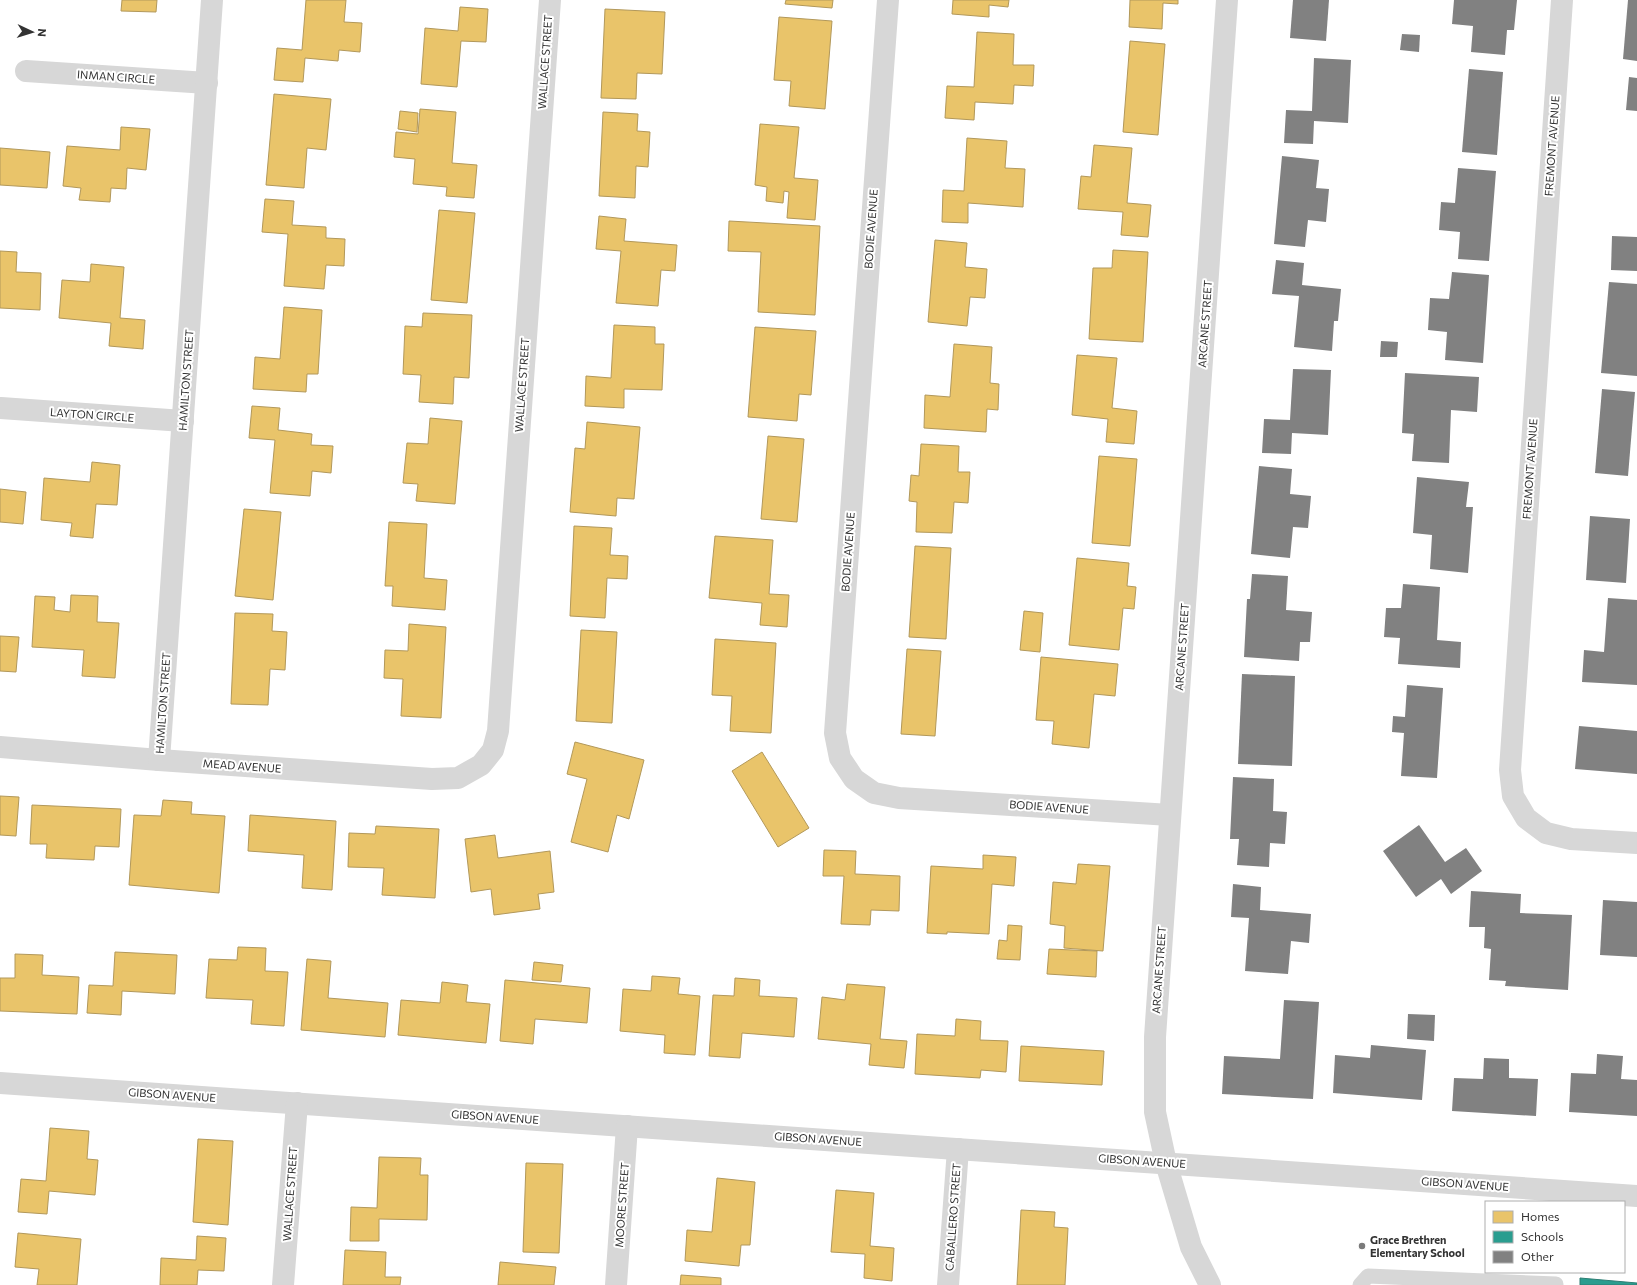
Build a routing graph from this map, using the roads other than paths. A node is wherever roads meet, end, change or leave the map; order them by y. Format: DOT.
graph roads {
  1 [pos="212,0"];
  2 [pos="550,0"];
  3 [pos="888,0"];
  4 [pos="1227,0"];
  5 [pos="1562,0"];
  6 [pos="26,70"];
  7 [pos="207,83"];
  8 [pos="1,408"];
  9 [pos="183,421"];
  10 [pos="0,747"];
  11 [pos="159,760"];
  12 [pos="482,766"];
  13 [pos="1170,815"];
  14 [pos="1637,843"];
  15 [pos="0,1083"];
  16 [pos="297,1103"];
  17 [pos="627,1126"];
  18 [pos="958,1149"];
  19 [pos="1166,1163"];
  20 [pos="1563,1196"];
  21 [pos="1637,1196"];
  22 [pos="1557,1280"];
  23 [pos="283,1285"];
  24 [pos="616,1285"];
  25 [pos="948,1285"];
  26 [pos="1210,1285"];
  27 [pos="1360,1285"];
  1 -- 7 [label="street, HAMILTON STREET"];
  2 -- 12 [label="street, WALLACE STREET"];
  3 -- 13 [label="street, BODIE AVENUE"];
  4 -- 13 [label="street, ARCANE STREET"];
  5 -- 14 [label="street, FREMONT AVENUE"];
  6 -- 7 [label="street, INMAN CIRCLE"];
  7 -- 9 [label="street, HAMILTON STREET"];
  8 -- 9 [label="street, LAYTON CIRCLE"];
  9 -- 11 [label="street, HAMILTON STREET"];
  10 -- 11 [label="street, MEAD AVENUE"];
  11 -- 12 [label="street, MEAD AVENUE"];
  13 -- 19 [label="street, ARCANE STREET"];
  15 -- 16 [label="street, GIBSON AVENUE"];
  16 -- 17 [label="street, GIBSON AVENUE"];
  16 -- 23 [label="street, WALLACE STREET"];
  17 -- 18 [label="street, GIBSON AVENUE"];
  17 -- 24 [label="street, MOORE STREET"];
  18 -- 19 [label="street, GIBSON AVENUE"];
  18 -- 25 [label="street, CABALLERO STREET"];
  19 -- 20 [label="street, GIBSON AVENUE"];
  19 -- 26 [label="street, ARCANE STREET"];
  20 -- 21 [label="street, GIBSON AVENUE"];
  22 -- 27 [label="lane"];
}
